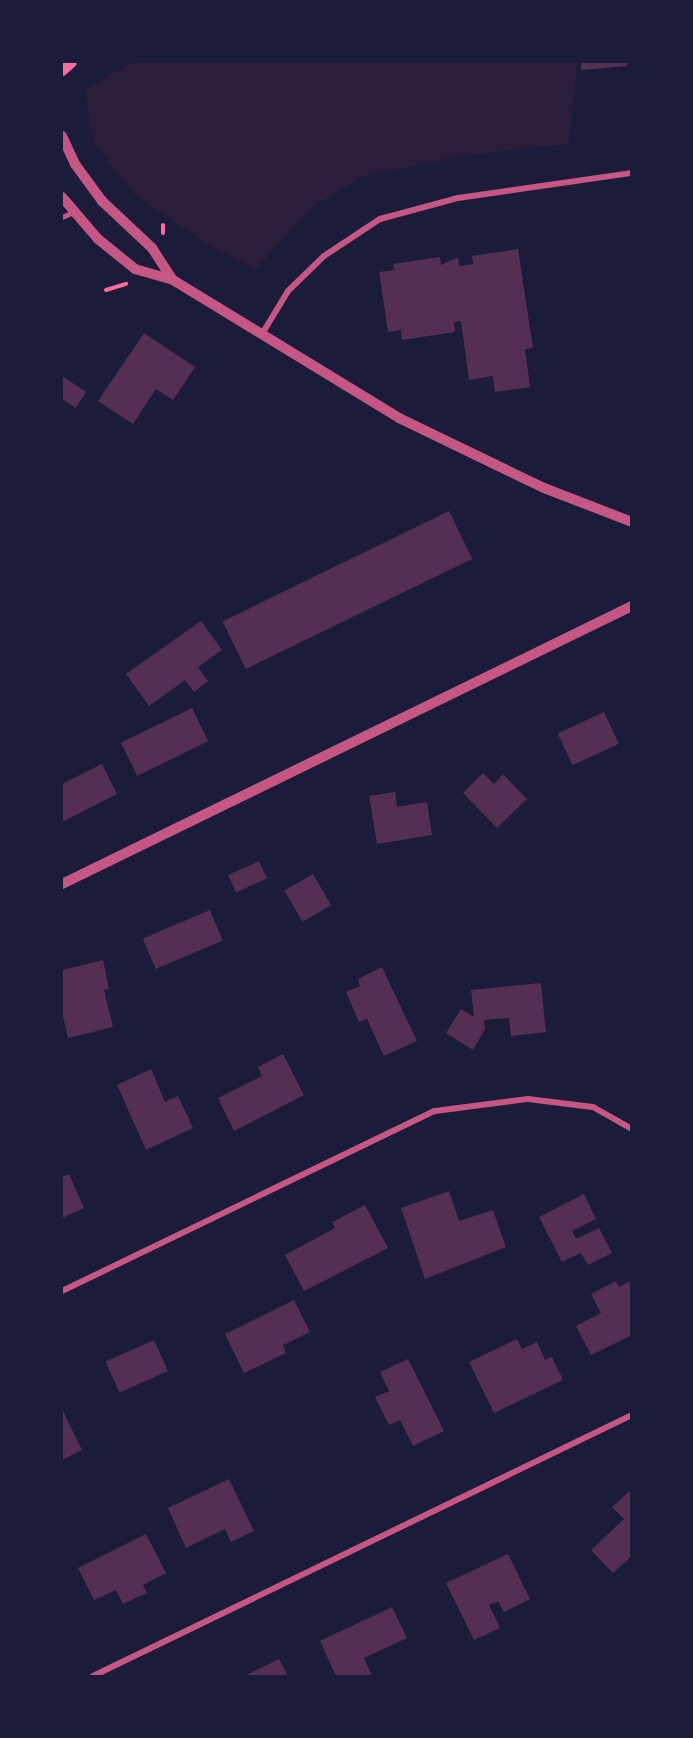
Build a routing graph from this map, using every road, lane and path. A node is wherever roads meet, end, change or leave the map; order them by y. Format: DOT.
graph roads {
  1 [pos="71,62"];
  2 [pos="62,70"];
  3 [pos="62,136"];
  4 [pos="632,173"];
  5 [pos="62,197"];
  6 [pos="73,212"];
  7 [pos="62,217"];
  8 [pos="172,280"];
  9 [pos="262,334"];
  10 [pos="632,522"];
  11 [pos="632,606"];
  12 [pos="62,884"];
  13 [pos="632,1129"];
  14 [pos="62,1291"];
  15 [pos="632,1414"];
  16 [pos="93,1677"];
  1 -- 2 [label="main road"];
  3 -- 8 [label="street"];
  4 -- 9 [label="street"];
  5 -- 6 [label="street"];
  6 -- 7 [label="lane"];
  6 -- 8 [label="street"];
  8 -- 9 [label="street"];
  9 -- 10 [label="street"];
  11 -- 12 [label="street"];
  13 -- 14 [label="street"];
  15 -- 16 [label="street"];
}
